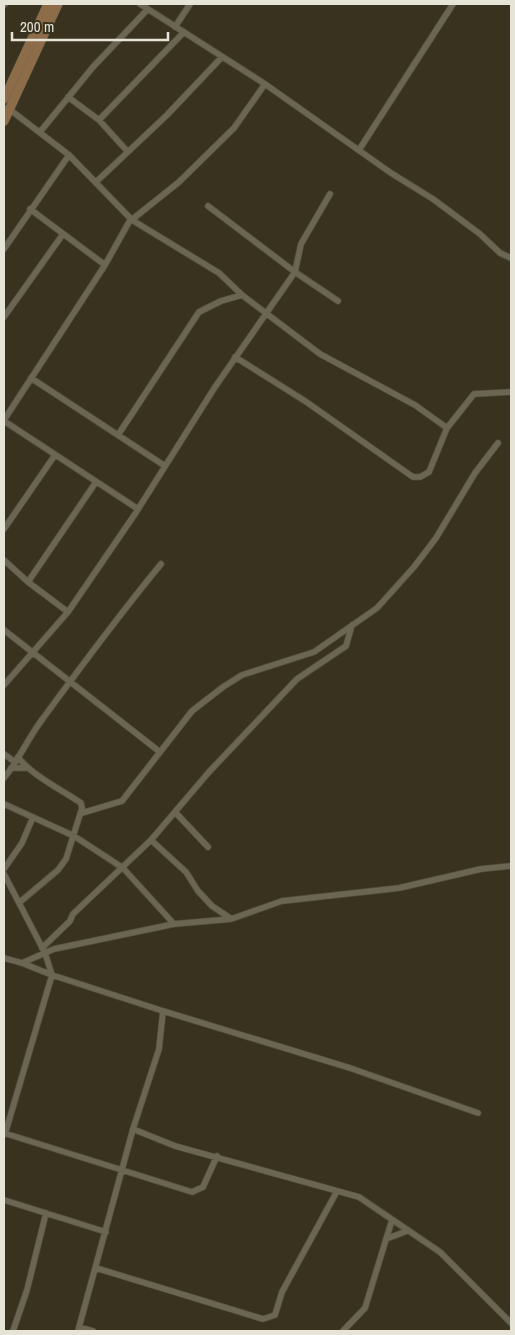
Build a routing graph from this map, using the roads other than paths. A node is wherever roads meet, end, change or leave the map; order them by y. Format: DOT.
graph roads {
  1 [pos="48,4"];
  2 [pos="58,4"];
  3 [pos="140,4"];
  4 [pos="190,4"];
  5 [pos="453,4"];
  6 [pos="148,10"];
  7 [pos="175,27"];
  8 [pos="184,32"];
  9 [pos="221,58"];
  10 [pos="265,84"];
  11 [pos="68,97"];
  12 [pos="4,99"];
  13 [pos="6,109"];
  14 [pos="99,120"];
  15 [pos="4,121"];
  16 [pos="40,132"];
  17 [pos="359,150"];
  18 [pos="128,152"];
  19 [pos="69,155"];
  20 [pos="96,182"];
  21 [pos="330,194"];
  22 [pos="208,206"];
  23 [pos="30,209"];
  24 [pos="132,220"];
  25 [pos="64,234"];
  26 [pos="4,249"];
  27 [pos="511,258"];
  28 [pos="105,265"];
  29 [pos="295,272"];
  30 [pos="242,295"];
  31 [pos="338,301"];
  32 [pos="267,314"];
  33 [pos="4,317"];
  34 [pos="235,357"];
  35 [pos="31,378"];
  36 [pos="511,392"];
  37 [pos="4,420"];
  38 [pos="447,428"];
  39 [pos="118,435"];
  40 [pos="498,443"];
  41 [pos="55,455"];
  42 [pos="165,466"];
  43 [pos="96,482"];
  44 [pos="138,509"];
  45 [pos="4,530"];
  46 [pos="4,560"];
  47 [pos="160,564"];
  48 [pos="28,582"];
  49 [pos="68,612"];
  50 [pos="352,625"];
  51 [pos="4,630"];
  52 [pos="32,652"];
  53 [pos="71,683"];
  54 [pos="4,685"];
  55 [pos="160,752"];
  56 [pos="4,754"];
  57 [pos="16,759"];
  58 [pos="11,768"];
  59 [pos="26,768"];
  60 [pos="4,778"];
  61 [pos="4,804"];
  62 [pos="175,812"];
  63 [pos="82,813"];
  64 [pos="33,817"];
  65 [pos="74,836"];
  66 [pos="151,840"];
  67 [pos="208,847"];
  68 [pos="511,866"];
  69 [pos="123,868"];
  70 [pos="4,869"];
  71 [pos="4,874"];
  72 [pos="20,902"];
  73 [pos="230,918"];
  74 [pos="174,924"];
  75 [pos="44,951"];
  76 [pos="4,958"];
  77 [pos="22,963"];
  78 [pos="52,975"];
  79 [pos="163,1011"];
  80 [pos="478,1113"];
  81 [pos="133,1129"];
  82 [pos="4,1134"];
  83 [pos="217,1156"];
  84 [pos="122,1171"];
  85 [pos="336,1192"];
  86 [pos="4,1200"];
  87 [pos="46,1212"];
  88 [pos="392,1220"];
  89 [pos="407,1231"];
  90 [pos="106,1232"];
  91 [pos="386,1239"];
  92 [pos="96,1268"];
  93 [pos="511,1323"];
  94 [pos="79,1329"];
  95 [pos="13,1331"];
  96 [pos="93,1331"];
  97 [pos="343,1331"];
  1 -- 12 [label="main road"];
  2 -- 13 [label="main road"];
  3 -- 6 [label="street"];
  4 -- 7 [label="street"];
  5 -- 17 [label="street"];
  6 -- 7 [label="street"];
  6 -- 11 [label="street"];
  7 -- 8 [label="street"];
  8 -- 9 [label="street"];
  8 -- 14 [label="street"];
  9 -- 10 [label="street"];
  9 -- 18 [label="street"];
  10 -- 17 [label="street"];
  10 -- 24 [label="street"];
  11 -- 14 [label="street"];
  11 -- 16 [label="street"];
  13 -- 15 [label="main road"];
  13 -- 16 [label="street"];
  14 -- 18 [label="street"];
  16 -- 19 [label="street"];
  17 -- 27 [label="street"];
  18 -- 20 [label="street"];
  19 -- 20 [label="street"];
  19 -- 23 [label="street"];
  20 -- 24 [label="street"];
  21 -- 29 [label="street"];
  22 -- 29 [label="street"];
  23 -- 25 [label="street"];
  23 -- 26 [label="street"];
  24 -- 28 [label="street"];
  24 -- 30 [label="street"];
  25 -- 28 [label="street"];
  25 -- 33 [label="street"];
  28 -- 35 [label="street"];
  29 -- 31 [label="street"];
  29 -- 32 [label="street"];
  30 -- 32 [label="street"];
  30 -- 39 [label="street"];
  32 -- 34 [label="street"];
  32 -- 38 [label="street"];
  34 -- 38 [label="street"];
  34 -- 42 [label="street"];
  35 -- 37 [label="street"];
  35 -- 39 [label="street"];
  36 -- 38 [label="street"];
  37 -- 41 [label="street"];
  39 -- 42 [label="street"];
  40 -- 50 [label="street"];
  41 -- 43 [label="street"];
  41 -- 45 [label="street"];
  42 -- 44 [label="street"];
  43 -- 44 [label="street"];
  43 -- 48 [label="street"];
  44 -- 49 [label="street"];
  46 -- 48 [label="street"];
  47 -- 53 [label="street"];
  48 -- 49 [label="street"];
  49 -- 52 [label="street"];
  50 -- 55 [label="street"];
  50 -- 62 [label="street"];
  51 -- 52 [label="street"];
  52 -- 53 [label="street"];
  52 -- 54 [label="street"];
  53 -- 55 [label="street"];
  53 -- 57 [label="street"];
  55 -- 63 [label="street"];
  56 -- 57 [label="street"];
  57 -- 58 [label="street"];
  57 -- 59 [label="street"];
  58 -- 59 [label="street"];
  58 -- 60 [label="street"];
  59 -- 63 [label="street"];
  61 -- 64 [label="street"];
  62 -- 66 [label="street"];
  62 -- 67 [label="street"];
  63 -- 65 [label="street"];
  64 -- 65 [label="street"];
  64 -- 70 [label="street"];
  65 -- 69 [label="street"];
  65 -- 72 [label="street"];
  66 -- 69 [label="street"];
  66 -- 73 [label="street"];
  68 -- 73 [label="street"];
  69 -- 74 [label="street"];
  69 -- 75 [label="street"];
  71 -- 72 [label="street"];
  72 -- 75 [label="street"];
  73 -- 74 [label="street"];
  74 -- 75 [label="street"];
  75 -- 77 [label="street"];
  75 -- 78 [label="street"];
  76 -- 77 [label="street"];
  77 -- 78 [label="street"];
  78 -- 79 [label="street"];
  78 -- 82 [label="street"];
  79 -- 80 [label="street"];
  79 -- 81 [label="street"];
  81 -- 83 [label="street"];
  81 -- 84 [label="street"];
  82 -- 84 [label="street"];
  83 -- 84 [label="street"];
  83 -- 85 [label="street"];
  84 -- 90 [label="street"];
  85 -- 88 [label="street"];
  85 -- 92 [label="street"];
  86 -- 87 [label="street"];
  87 -- 90 [label="street"];
  87 -- 95 [label="street"];
  88 -- 89 [label="street"];
  88 -- 91 [label="street"];
  89 -- 91 [label="street"];
  89 -- 93 [label="street"];
  90 -- 92 [label="street"];
  91 -- 97 [label="street"];
  92 -- 94 [label="street"];
  94 -- 96 [label="street"];
}
